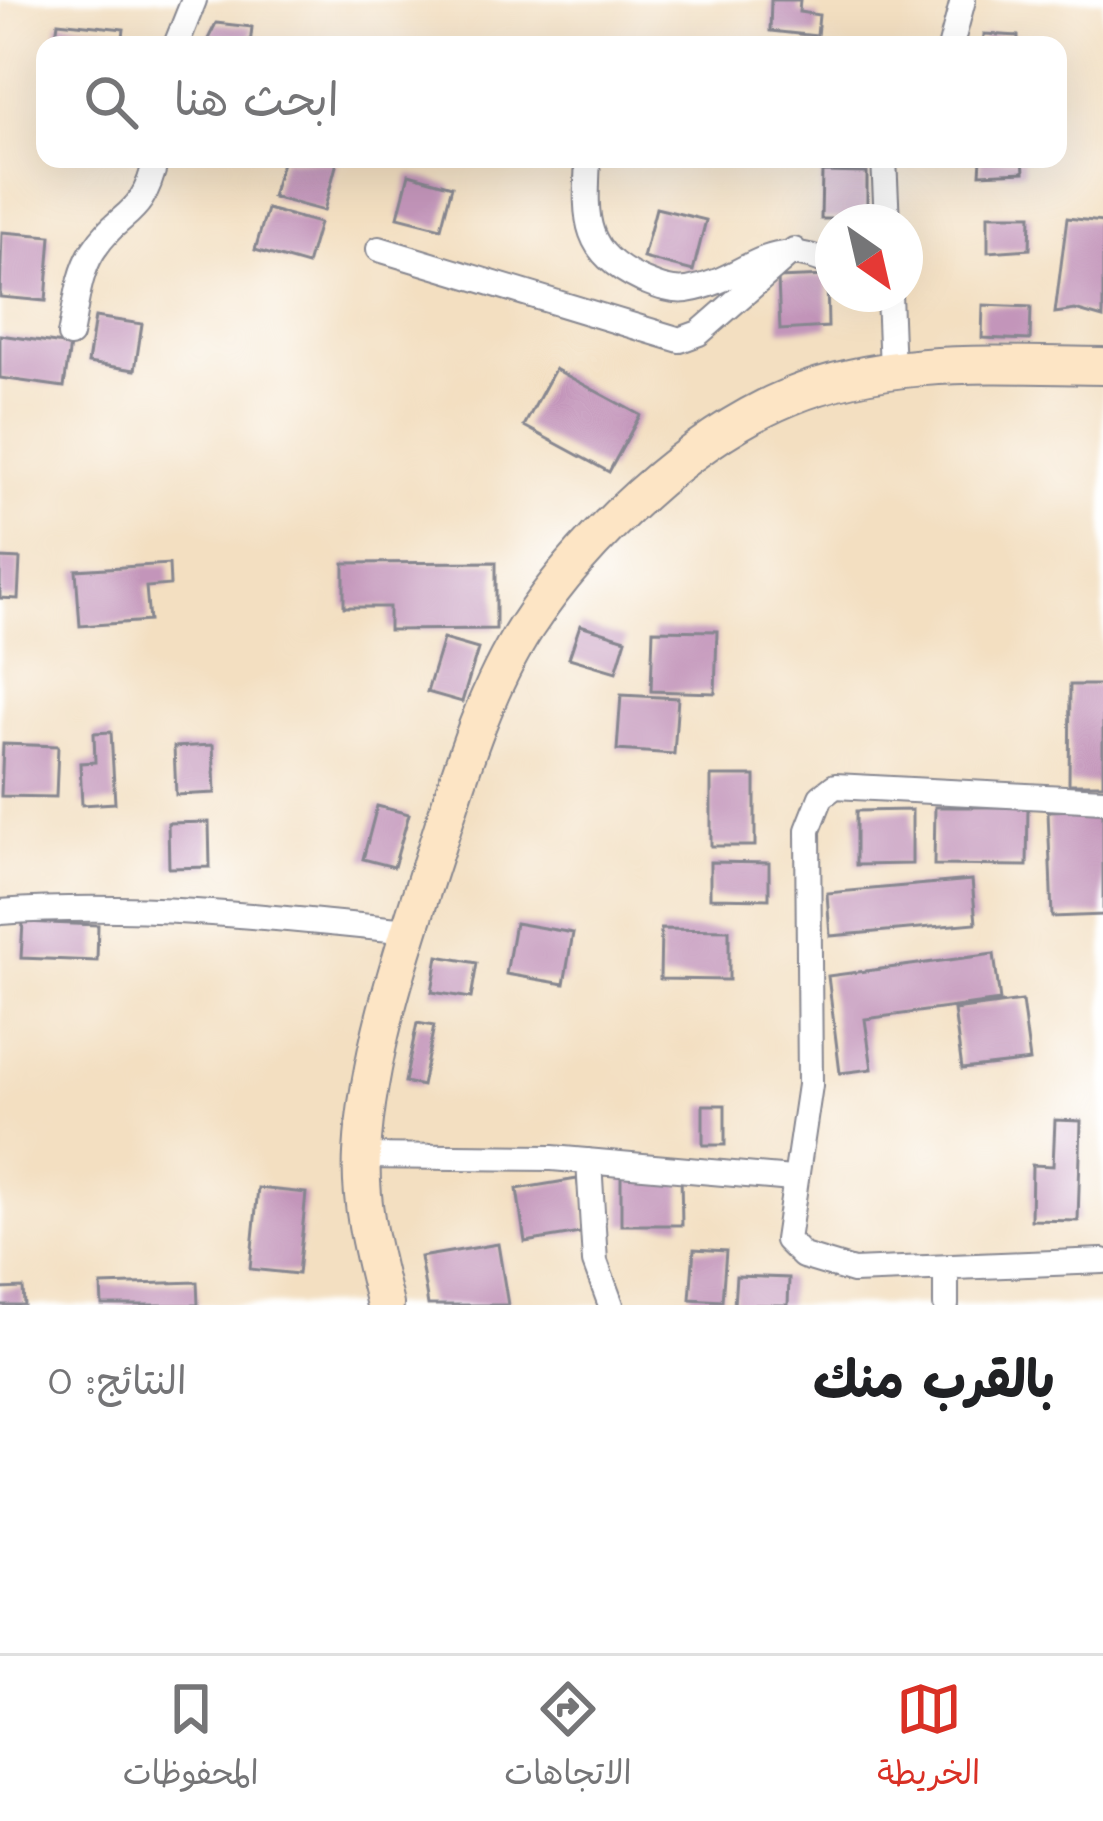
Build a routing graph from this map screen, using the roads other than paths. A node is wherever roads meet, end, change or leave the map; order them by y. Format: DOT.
graph roads {
  1 [pos="194,0"];
  2 [pos="963,0"];
  3 [pos="180,36"];
  4 [pos="953,36"];
  5 [pos="153,168"];
  6 [pos="588,168"];
  7 [pos="884,168"];
  8 [pos="886,204"];
  9 [pos="379,249"];
  10 [pos="794,250"];
  11 [pos="815,258"];
  12 [pos="890,312"];
  13 [pos="70,334"];
  14 [pos="1103,366"];
  15 [pos="892,371"];
  16 [pos="1103,800"];
  17 [pos="0,912"];
  18 [pos="409,931"];
  19 [pos="362,1156"];
  20 [pos="589,1161"];
  21 [pos="792,1179"];
  22 [pos="1103,1261"];
  23 [pos="946,1269"];
  24 [pos="385,1305"];
  25 [pos="610,1305"];
  26 [pos="946,1305"];
  1 -- 3 [label="street"];
  2 -- 4 [label="street"];
  5 -- 13 [label="street"];
  6 -- 10 [label="street"];
  7 -- 8 [label="street"];
  9 -- 10 [label="street"];
  10 -- 11 [label="street"];
  12 -- 15 [label="street"];
  14 -- 15 [label="street"];
  15 -- 18 [label="street"];
  16 -- 21 [label="street"];
  17 -- 18 [label="street"];
  18 -- 19 [label="street"];
  19 -- 20 [label="street"];
  19 -- 24 [label="street"];
  20 -- 21 [label="street"];
  20 -- 25 [label="street"];
  21 -- 23 [label="street"];
  22 -- 23 [label="street"];
  23 -- 26 [label="street"];
}
